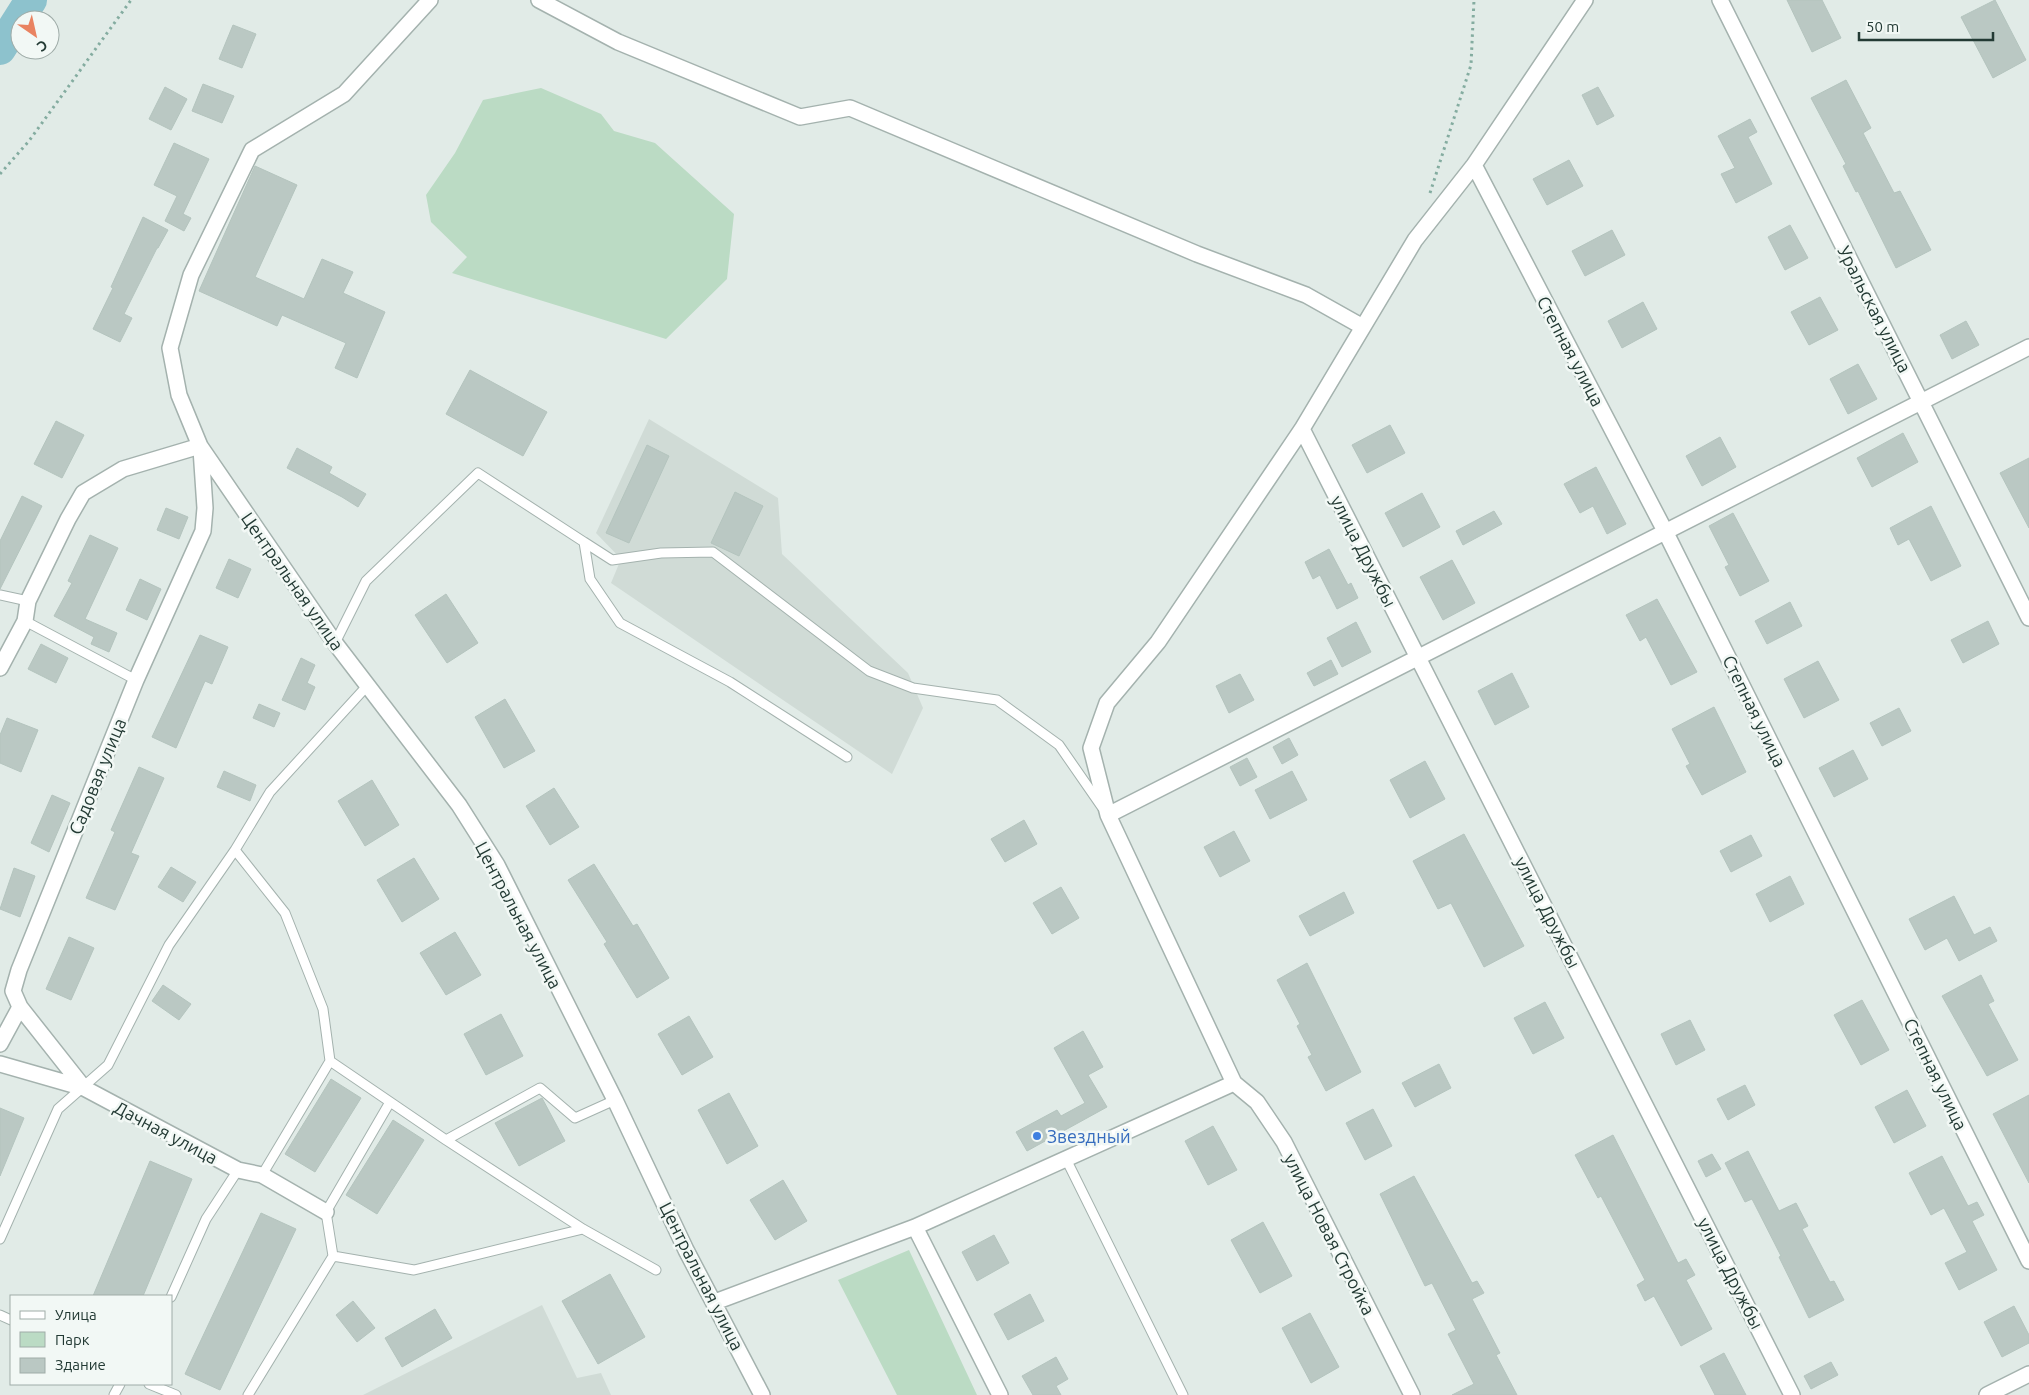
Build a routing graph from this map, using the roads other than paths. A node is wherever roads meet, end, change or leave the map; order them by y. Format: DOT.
graph roads {
  1 [pos="430,0"];
  2 [pos="539,0"];
  3 [pos="1585,0"];
  4 [pos="1720,0"];
  5 [pos="1474,165"];
  6 [pos="1363,327"];
  7 [pos="2029,347"];
  8 [pos="1922,401"];
  9 [pos="1302,429"];
  10 [pos="200,446"];
  11 [pos="1665,531"];
  12 [pos="584,542"];
  13 [pos="0,595"];
  14 [pos="28,601"];
  15 [pos="2029,618"];
  16 [pos="25,621"];
  17 [pos="335,643"];
  18 [pos="1418,656"];
  19 [pos="0,668"];
  20 [pos="136,680"];
  21 [pos="367,686"];
  22 [pos="847,757"];
  23 [pos="1108,815"];
  24 [pos="235,850"];
  25 [pos="20,1007"];
  26 [pos="0,1044"];
  27 [pos="330,1061"];
  28 [pos="0,1064"];
  29 [pos="1234,1083"];
  30 [pos="84,1088"];
  31 [pos="615,1100"];
  32 [pos="390,1102"];
  33 [pos="446,1140"];
  34 [pos="1066,1159"];
  35 [pos="238,1170"];
  36 [pos="262,1176"];
  37 [pos="326,1212"];
  38 [pos="915,1227"];
  39 [pos="583,1228"];
  40 [pos="0,1239"];
  41 [pos="333,1256"];
  42 [pos="2029,1261"];
  43 [pos="656,1270"];
  44 [pos="172,1296"];
  45 [pos="715,1302"];
  46 [pos="2029,1374"];
  47 [pos="152,1385"];
  48 [pos="176,1395"];
  49 [pos="248,1395"];
  50 [pos="762,1395"];
  51 [pos="1000,1395"];
  52 [pos="1183,1395"];
  53 [pos="1412,1395"];
  54 [pos="1792,1395"];
  55 [pos="1987,1395"];
  1 -- 10 [label="street"];
  2 -- 6 [label="street"];
  3 -- 5 [label="street"];
  4 -- 8 [label="street, Уральская улица"];
  5 -- 6 [label="street"];
  5 -- 11 [label="street, Степная улица"];
  6 -- 9 [label="street"];
  7 -- 8 [label="street"];
  8 -- 11 [label="street"];
  8 -- 15 [label="street, Уральская улица"];
  9 -- 18 [label="street, улица Дружбы"];
  9 -- 23 [label="street"];
  10 -- 14 [label="street"];
  10 -- 17 [label="street, Центральная улица"];
  10 -- 20 [label="street, Садовая улица"];
  11 -- 18 [label="street"];
  11 -- 42 [label="street, Степная улица"];
  12 -- 17 [label="lane"];
  12 -- 22 [label="lane"];
  12 -- 23 [label="lane"];
  13 -- 14 [label="lane"];
  14 -- 16 [label="street"];
  16 -- 19 [label="street"];
  16 -- 20 [label="lane"];
  17 -- 21 [label="street, Центральная улица"];
  18 -- 23 [label="street"];
  18 -- 54 [label="street, улица Дружбы"];
  20 -- 25 [label="street, Садовая улица"];
  21 -- 24 [label="lane"];
  21 -- 31 [label="street, Центральная улица"];
  23 -- 29 [label="street"];
  24 -- 27 [label="lane"];
  24 -- 30 [label="lane"];
  25 -- 26 [label="street"];
  25 -- 30 [label="street, Садовая улица"];
  27 -- 32 [label="lane"];
  27 -- 36 [label="lane"];
  28 -- 30 [label="street, Дачная улица"];
  29 -- 34 [label="street"];
  29 -- 53 [label="street, улица Новая Стройка"];
  30 -- 35 [label="street, Дачная улица"];
  30 -- 40 [label="lane"];
  31 -- 33 [label="lane"];
  31 -- 45 [label="street, Центральная улица"];
  32 -- 33 [label="lane"];
  32 -- 37 [label="lane"];
  33 -- 39 [label="lane"];
  34 -- 38 [label="street"];
  34 -- 52 [label="lane"];
  35 -- 36 [label="street, Дачная улица"];
  35 -- 44 [label="lane"];
  36 -- 37 [label="street, Дачная улица"];
  37 -- 41 [label="lane"];
  38 -- 45 [label="street"];
  38 -- 51 [label="street"];
  39 -- 41 [label="lane"];
  39 -- 43 [label="lane"];
  41 -- 49 [label="lane"];
  45 -- 50 [label="street, Центральная улица"];
  46 -- 55 [label="street"];
  47 -- 48 [label="lane"];
}
